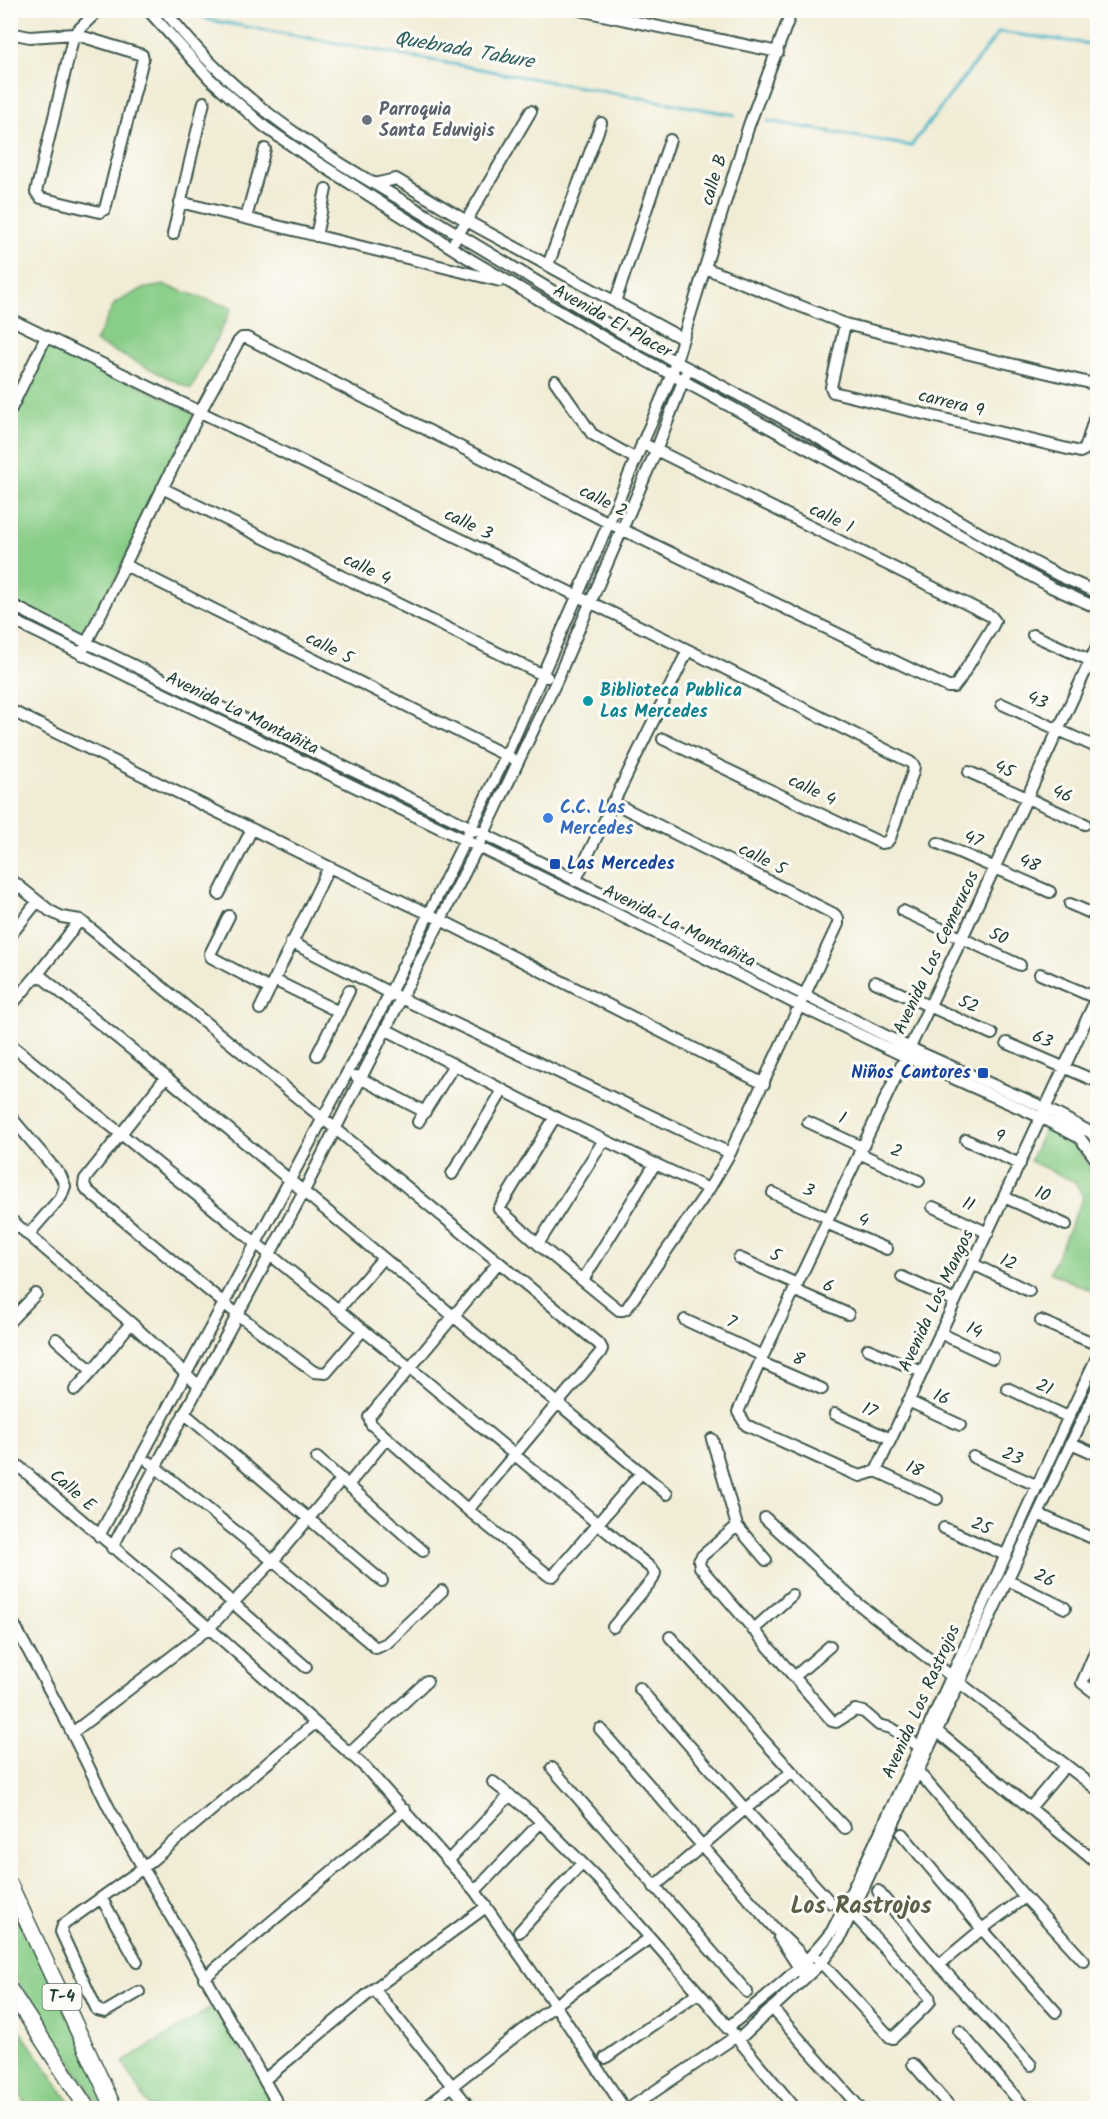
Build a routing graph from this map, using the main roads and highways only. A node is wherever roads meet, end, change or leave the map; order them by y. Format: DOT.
graph roads {
  1 [pos="10,1886"];
  2 [pos="12,1995"];
  3 [pos="87,2109"];
  4 [pos="114,2109"];
  1 -- 4 [label="highway, T-4"];
  2 -- 3 [label="highway, T-4"];
}
